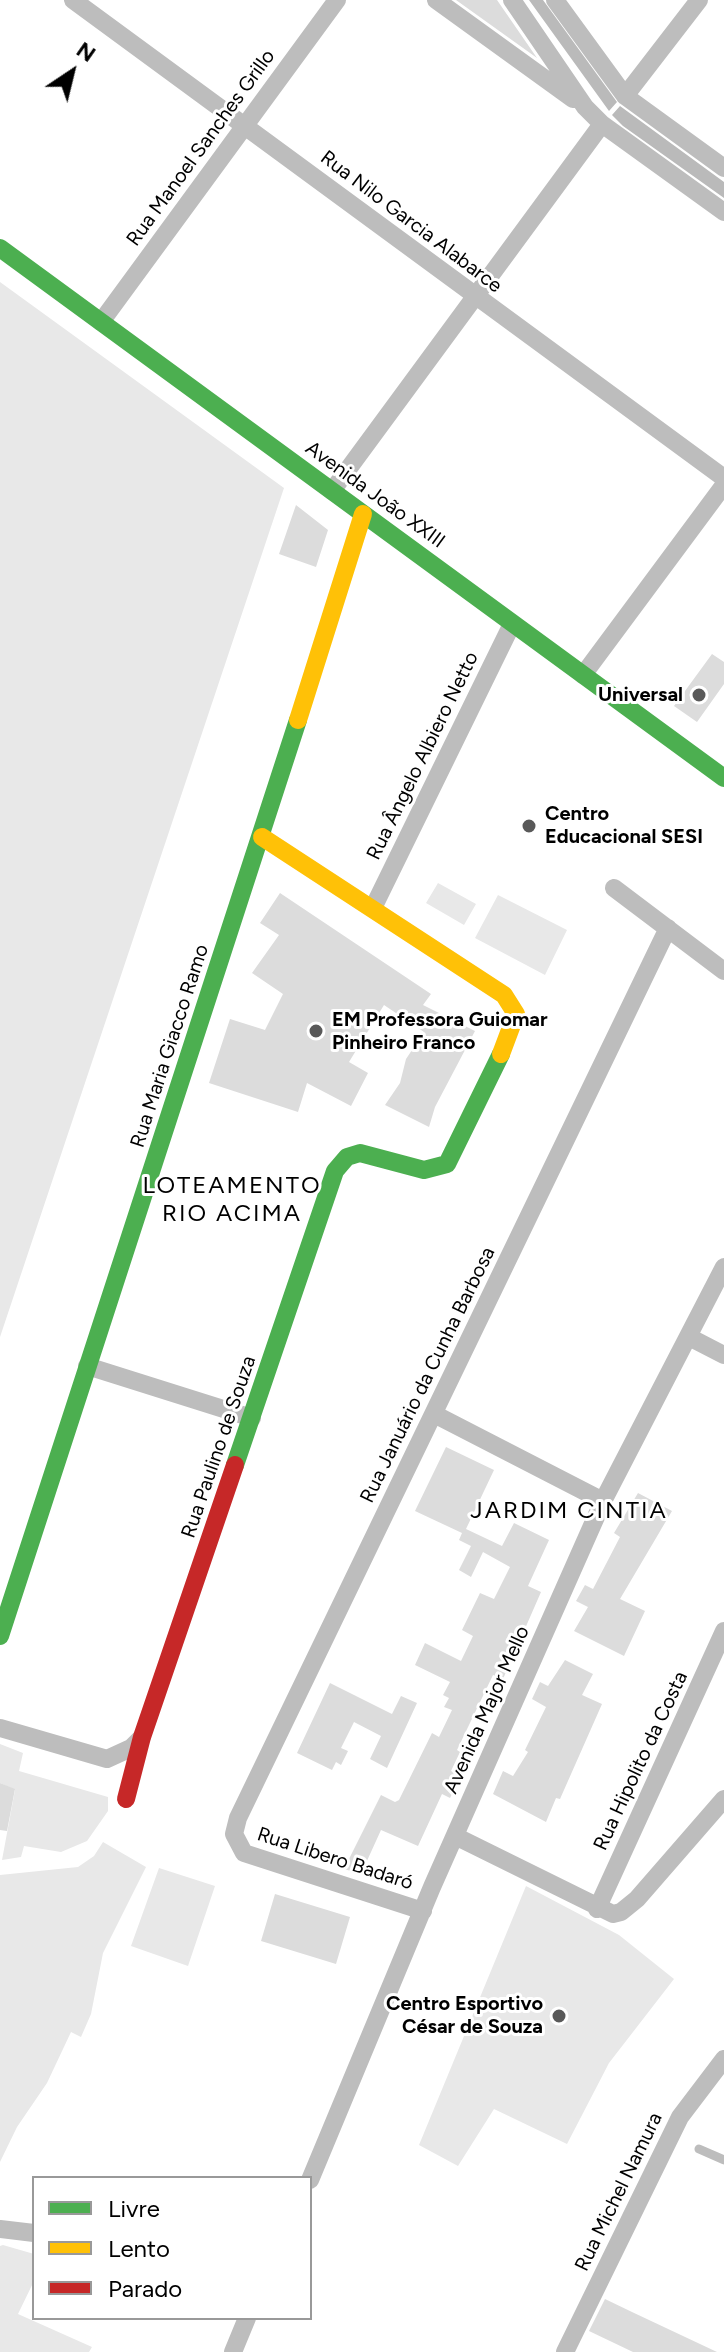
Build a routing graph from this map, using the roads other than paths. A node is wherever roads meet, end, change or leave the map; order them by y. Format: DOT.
graph roads {
  1 [pos="73,0"];
  2 [pos="337,0"];
  3 [pos="436,0"];
  4 [pos="512,0"];
  5 [pos="555,0"];
  6 [pos="699,0"];
  7 [pos="625,96"];
  8 [pos="585,107"];
  9 [pos="602,124"];
  10 [pos="246,126"];
  11 [pos="724,168"];
  12 [pos="724,212"];
  13 [pos="0,248"];
  14 [pos="474,297"];
  15 [pos="101,322"];
  16 [pos="724,478"];
  17 [pos="724,485"];
  18 [pos="332,491"];
  19 [pos="363,514"];
  20 [pos="512,624"];
  21 [pos="583,675"];
  22 [pos="724,778"];
  23 [pos="262,837"];
  24 [pos="614,888"];
  25 [pos="373,908"];
  26 [pos="668,928"];
  27 [pos="724,971"];
  28 [pos="724,1267"];
  29 [pos="689,1337"];
  30 [pos="724,1355"];
  31 [pos="87,1366"];
  32 [pos="434,1414"];
  33 [pos="252,1418"];
  34 [pos="603,1501"];
  35 [pos="724,1631"];
  36 [pos="0,1636"];
  37 [pos="0,1728"];
  38 [pos="142,1737"];
  39 [pos="107,1759"];
  40 [pos="724,1799"];
  41 [pos="455,1836"];
  42 [pos="237,1843"];
  43 [pos="597,1909"];
  44 [pos="423,1911"];
  45 [pos="724,2059"];
  46 [pos="699,2149"];
  47 [pos="724,2160"];
  48 [pos="312,2176"];
  49 [pos="6,2228"];
  50 [pos="32,2233"];
  51 [pos="246,2320"];
  52 [pos="233,2352"];
  53 [pos="565,2352"];
  1 -- 10 [label="street, Rua Nilo Garcia Alabarce"];
  2 -- 10 [label="street, Rua Manoel Sanches Grillo"];
  3 -- 8 [label="street"];
  4 -- 8 [label="street"];
  5 -- 7 [label="street"];
  6 -- 7 [label="street"];
  7 -- 11 [label="street"];
  8 -- 9 [label="street"];
  9 -- 12 [label="street"];
  9 -- 14 [label="street"];
  10 -- 14 [label="street, Rua Nilo Garcia Alabarce"];
  10 -- 15 [label="street, Rua Manoel Sanches Grillo"];
  13 -- 15 [label="street, Avenida João XXIII"];
  14 -- 16 [label="street, Rua Nilo Garcia Alabarce"];
  14 -- 18 [label="street"];
  15 -- 18 [label="street, Avenida João XXIII"];
  17 -- 21 [label="street"];
  18 -- 19 [label="street, Avenida João XXIII"];
  19 -- 20 [label="street, Avenida João XXIII"];
  19 -- 23 [label="street, Rua Maria Giacco Ramo"];
  20 -- 21 [label="street, Avenida João XXIII"];
  20 -- 25 [label="street, Rua Ângelo Albiero Netto"];
  21 -- 22 [label="street, Avenida João XXIII"];
  23 -- 25 [label="street"];
  23 -- 31 [label="street, Rua Maria Giacco Ramo"];
  24 -- 26 [label="street"];
  25 -- 33 [label="street, Rua Paulino de Souza"];
  26 -- 27 [label="street"];
  26 -- 32 [label="street, Rua Januário da Cunha Barbosa"];
  28 -- 29 [label="street, Avenida Major Mello"];
  29 -- 30 [label="street"];
  29 -- 34 [label="street, Avenida Major Mello"];
  31 -- 33 [label="street"];
  31 -- 36 [label="street, Rua Maria Giacco Ramo"];
  32 -- 34 [label="street"];
  32 -- 42 [label="street, Rua Januário da Cunha Barbosa"];
  33 -- 38 [label="street, Rua Paulino de Souza"];
  34 -- 41 [label="street, Avenida Major Mello"];
  35 -- 43 [label="street, Rua Hipolito da Costa"];
  37 -- 39 [label="street"];
  38 -- 39 [label="street"];
  38 -- 39 [label="street, Rua Paulino de Souza"];
  40 -- 43 [label="street"];
  41 -- 43 [label="street"];
  41 -- 44 [label="street, Avenida Major Mello"];
  42 -- 44 [label="street, Rua Libero Badaró"];
  44 -- 48 [label="street, Avenida Major Mello"];
  45 -- 53 [label="street, Rua Michel Namura"];
  46 -- 47 [label="lane"];
  49 -- 50 [label="street"];
  51 -- 52 [label="street"];
}
